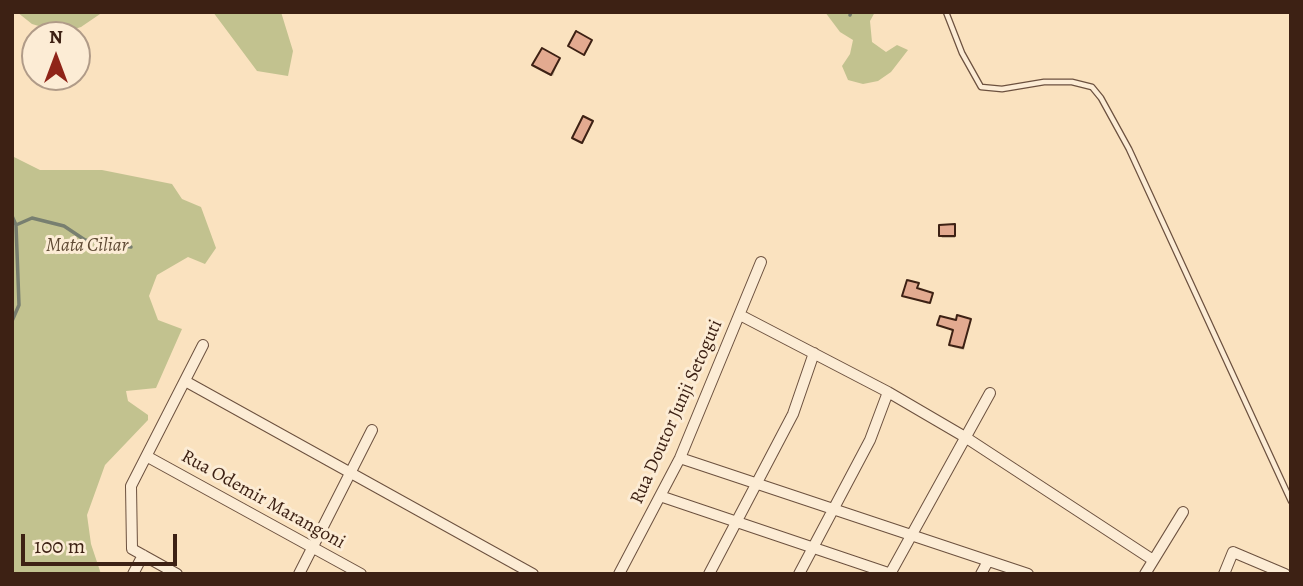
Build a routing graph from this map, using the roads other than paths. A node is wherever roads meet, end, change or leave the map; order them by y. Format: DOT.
graph roads {
  1 [pos="946,12"];
  2 [pos="761,262"];
  3 [pos="740,315"];
  4 [pos="203,345"];
  5 [pos="814,353"];
  6 [pos="185,382"];
  7 [pos="888,392"];
  8 [pos="989,393"];
  9 [pos="372,430"];
  10 [pos="965,437"];
  11 [pos="148,457"];
  12 [pos="680,458"];
  13 [pos="350,474"];
  14 [pos="757,484"];
  15 [pos="660,496"];
  16 [pos="1291,501"];
  17 [pos="833,511"];
  18 [pos="1183,512"];
  19 [pos="737,522"];
  20 [pos="912,537"];
  21 [pos="313,547"];
  22 [pos="813,547"];
  23 [pos="143,555"];
  24 [pos="1153,560"];
  25 [pos="988,561"];
  26 [pos="133,574"];
  27 [pos="177,574"];
  28 [pos="299,574"];
  29 [pos="361,574"];
  30 [pos="533,574"];
  31 [pos="619,574"];
  32 [pos="709,574"];
  33 [pos="799,574"];
  34 [pos="890,574"];
  35 [pos="981,574"];
  36 [pos="1028,574"];
  37 [pos="1145,574"];
  38 [pos="1224,574"];
  39 [pos="1284,574"];
  1 -- 16 [label="lane"];
  2 -- 3 [label="street, Rua Doutor Junji Setoguti"];
  3 -- 5 [label="street"];
  3 -- 12 [label="street, Rua Doutor Junji Setoguti"];
  4 -- 6 [label="street"];
  5 -- 7 [label="street"];
  5 -- 14 [label="street"];
  6 -- 11 [label="street"];
  6 -- 13 [label="street"];
  7 -- 10 [label="street"];
  7 -- 17 [label="street"];
  8 -- 10 [label="street"];
  9 -- 13 [label="street"];
  10 -- 20 [label="street"];
  10 -- 24 [label="street"];
  11 -- 21 [label="street, Rua Odemir Marangoni"];
  11 -- 23 [label="street"];
  12 -- 14 [label="street"];
  12 -- 15 [label="street, Rua Doutor Junji Setoguti"];
  13 -- 21 [label="street"];
  13 -- 30 [label="street"];
  14 -- 17 [label="street"];
  14 -- 19 [label="street"];
  15 -- 19 [label="street"];
  15 -- 31 [label="street, Rua Doutor Junji Setoguti"];
  17 -- 20 [label="street"];
  17 -- 22 [label="street"];
  18 -- 24 [label="street"];
  19 -- 22 [label="street"];
  19 -- 32 [label="street"];
  20 -- 25 [label="street"];
  20 -- 34 [label="street"];
  21 -- 28 [label="street"];
  21 -- 29 [label="street, Rua Odemir Marangoni"];
  22 -- 33 [label="street"];
  22 -- 34 [label="street"];
  23 -- 26 [label="street"];
  23 -- 27 [label="street"];
  24 -- 37 [label="street"];
  25 -- 35 [label="street"];
  25 -- 36 [label="street"];
  38 -- 39 [label="street"];
}
